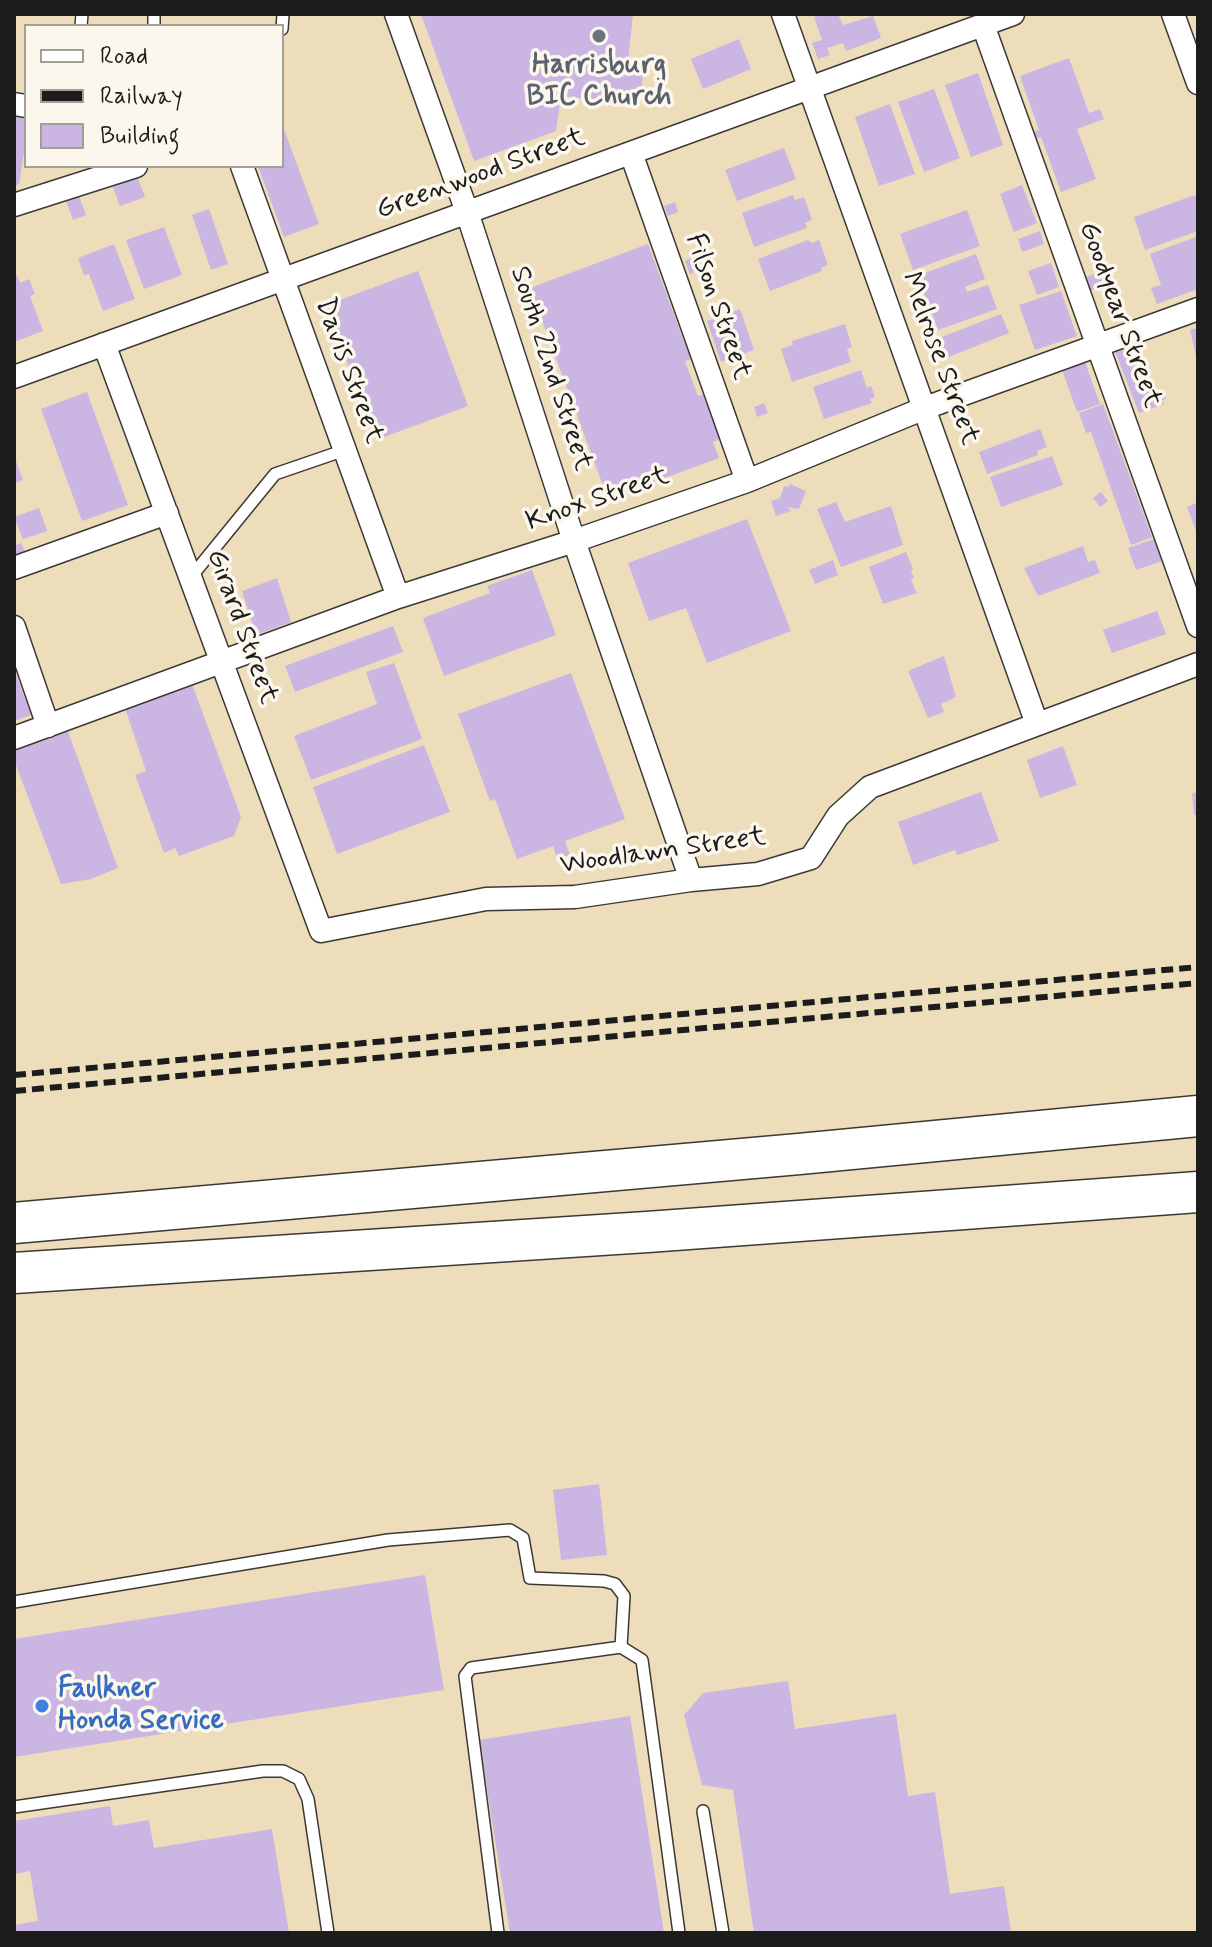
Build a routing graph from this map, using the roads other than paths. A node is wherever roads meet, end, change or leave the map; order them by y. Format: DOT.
graph roads {
  1 [pos="396,14"];
  2 [pos="783,14"];
  3 [pos="1013,14"];
  4 [pos="1173,14"];
  5 [pos="983,25"];
  6 [pos="1198,83"];
  7 [pos="810,88"];
  8 [pos="631,153"];
  9 [pos="130,168"];
  10 [pos="243,168"];
  11 [pos="14,205"];
  12 [pos="467,212"];
  13 [pos="283,279"];
  14 [pos="1198,309"];
  15 [pos="104,344"];
  16 [pos="1098,346"];
  17 [pos="14,377"];
  18 [pos="925,408"];
  19 [pos="345,450"];
  20 [pos="747,481"];
  21 [pos="167,513"];
  22 [pos="574,541"];
  23 [pos="14,568"];
  24 [pos="191,577"];
  25 [pos="398,597"];
  26 [pos="1198,626"];
  27 [pos="14,627"];
  28 [pos="222,663"];
  29 [pos="1198,664"];
  30 [pos="1037,724"];
  31 [pos="48,726"];
  32 [pos="14,738"];
  33 [pos="691,880"];
  34 [pos="321,931"];
  35 [pos="1198,1116"];
  36 [pos="1198,1192"];
  37 [pos="14,1223"];
  38 [pos="14,1273"];
  39 [pos="14,1602"];
  40 [pos="621,1647"];
  41 [pos="14,1807"];
  42 [pos="703,1811"];
  43 [pos="328,1933"];
  44 [pos="498,1933"];
  45 [pos="679,1933"];
  46 [pos="723,1933"];
  1 -- 12 [label="street, South 22nd Street"];
  2 -- 7 [label="street, Melrose Street"];
  3 -- 5 [label="street, Greenwood Street"];
  4 -- 6 [label="street"];
  5 -- 7 [label="street, Greenwood Street"];
  5 -- 16 [label="street, Goodyear Street"];
  7 -- 8 [label="street, Greenwood Street"];
  7 -- 18 [label="street, Melrose Street"];
  8 -- 12 [label="street, Greenwood Street"];
  8 -- 20 [label="street, Filson Street"];
  9 -- 11 [label="street"];
  10 -- 13 [label="street, Davis Street"];
  12 -- 13 [label="street, Greenwood Street"];
  12 -- 22 [label="street, South 22nd Street"];
  13 -- 15 [label="street, Greenwood Street"];
  13 -- 19 [label="street, Davis Street"];
  14 -- 16 [label="street, Knox Street"];
  15 -- 17 [label="street, Greenwood Street"];
  15 -- 21 [label="street, Girard Street"];
  16 -- 18 [label="street, Knox Street"];
  16 -- 26 [label="street, Goodyear Street"];
  18 -- 20 [label="street, Knox Street"];
  18 -- 30 [label="street, Melrose Street"];
  19 -- 24 [label="lane"];
  19 -- 25 [label="street, Davis Street"];
  20 -- 22 [label="street, Knox Street"];
  21 -- 23 [label="street"];
  21 -- 24 [label="street, Girard Street"];
  22 -- 25 [label="street, Knox Street"];
  22 -- 33 [label="street, South 22nd Street"];
  24 -- 28 [label="street, Girard Street"];
  25 -- 28 [label="street, Knox Street"];
  27 -- 31 [label="street"];
  28 -- 31 [label="street, Knox Street"];
  28 -- 34 [label="street, Girard Street"];
  29 -- 30 [label="street, Woodlawn Street"];
  30 -- 33 [label="street, Woodlawn Street"];
  31 -- 32 [label="street, Knox Street"];
  33 -- 34 [label="street, Woodlawn Street"];
  35 -- 37 [label="highway"];
  36 -- 38 [label="highway"];
  39 -- 40 [label="lane"];
  40 -- 44 [label="lane"];
  40 -- 45 [label="lane"];
  41 -- 43 [label="lane"];
  42 -- 46 [label="lane"];
}
